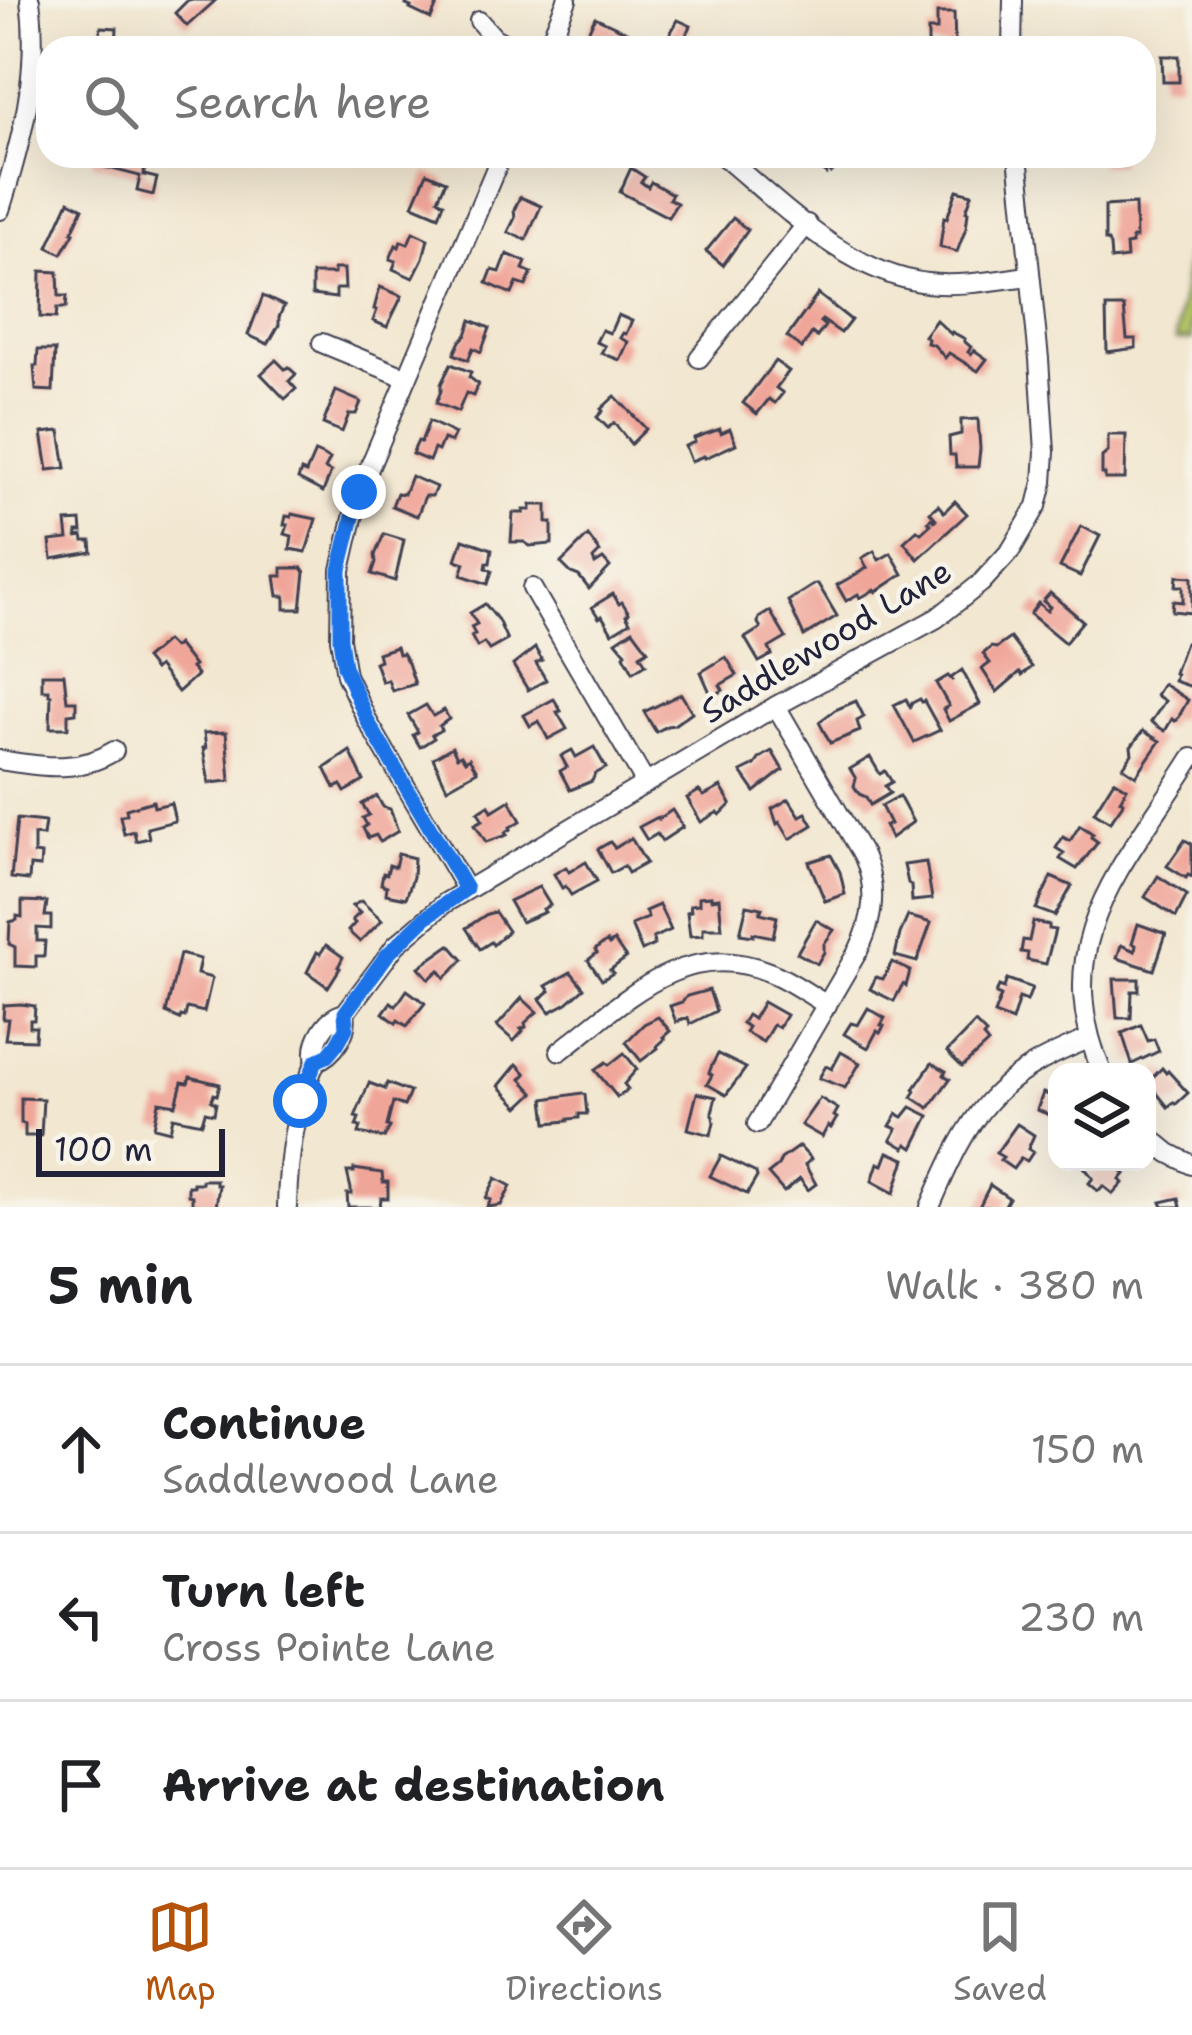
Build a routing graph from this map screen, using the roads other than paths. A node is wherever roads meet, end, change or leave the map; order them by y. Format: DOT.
graph roads {
  1 [pos="30,0"];
  2 [pos="566,0"];
  3 [pos="1013,0"];
  4 [pos="479,21"];
  5 [pos="494,36"];
  6 [pos="552,36"];
  7 [pos="1012,36"];
  8 [pos="496,168"];
  9 [pos="738,168"];
  10 [pos="1019,168"];
  11 [pos="0,210"];
  12 [pos="807,224"];
  13 [pos="1029,276"];
  14 [pos="322,343"];
  15 [pos="699,358"];
  16 [pos="406,378"];
  17 [pos="532,588"];
  18 [pos="776,706"];
  19 [pos="114,751"];
  20 [pos="1192,758"];
  21 [pos="0,760"];
  22 [pos="645,782"];
  23 [pos="466,889"];
  24 [pos="827,1005"];
  25 [pos="1089,1039"];
  26 [pos="560,1051"];
  27 [pos="1098,1063"];
  28 [pos="757,1124"];
  29 [pos="1156,1142"];
  30 [pos="1192,1165"];
  31 [pos="287,1207"];
  32 [pos="930,1207"];
  1 -- 11 [label="street"];
  2 -- 6 [label="street"];
  3 -- 7 [label="street"];
  4 -- 5 [label="street"];
  8 -- 16 [label="street"];
  9 -- 12 [label="street"];
  10 -- 13 [label="street, Saddlewood Lane"];
  12 -- 13 [label="street"];
  12 -- 15 [label="street"];
  13 -- 18 [label="street, Saddlewood Lane"];
  14 -- 16 [label="street"];
  16 -- 23 [label="street"];
  17 -- 22 [label="street"];
  18 -- 22 [label="street, Saddlewood Lane"];
  18 -- 24 [label="street"];
  19 -- 21 [label="street"];
  20 -- 25 [label="street"];
  22 -- 23 [label="street, Saddlewood Lane"];
  23 -- 31 [label="street, Saddlewood Lane"];
  24 -- 26 [label="street"];
  24 -- 28 [label="street"];
  25 -- 27 [label="street"];
  25 -- 32 [label="street"];
  29 -- 30 [label="street"];
}
